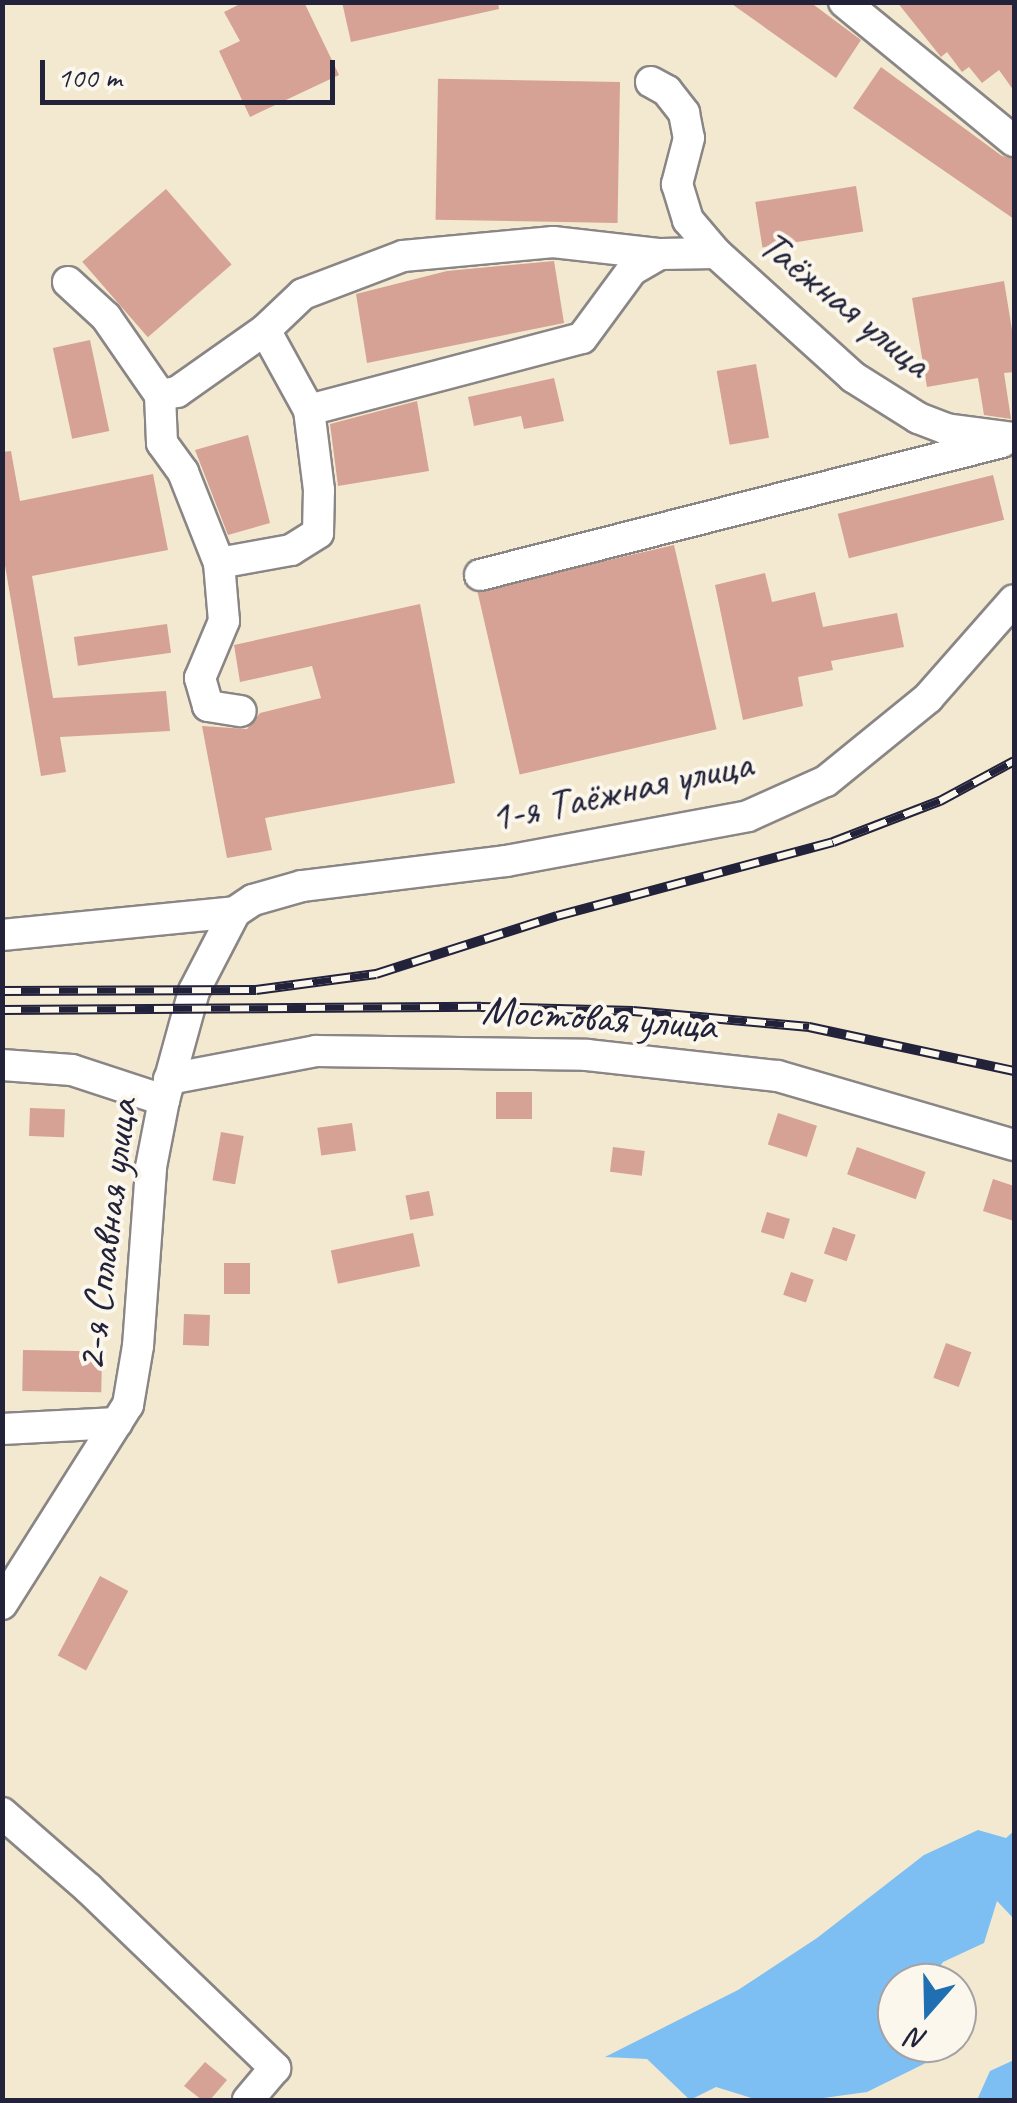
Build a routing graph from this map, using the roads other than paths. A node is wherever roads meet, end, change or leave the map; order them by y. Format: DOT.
graph roads {
  1 [pos="844,2"];
  2 [pos="652,82"];
  3 [pos="1014,141"];
  4 [pos="716,253"];
  5 [pos="660,254"];
  6 [pos="68,282"];
  7 [pos="265,330"];
  8 [pos="160,395"];
  9 [pos="309,410"];
  10 [pos="1014,438"];
  11 [pos="219,563"];
  12 [pos="480,575"];
  13 [pos="1014,600"];
  14 [pos="241,711"];
  15 [pos="235,912"];
  16 [pos="2,935"];
  17 [pos="2,1065"];
  18 [pos="166,1090"];
  19 [pos="1014,1144"];
  20 [pos="117,1423"];
  21 [pos="2,1428"];
  22 [pos="2,1604"];
  23 [pos="2,1813"];
  24 [pos="248,2100"];
  1 -- 3 [label="street"];
  2 -- 4 [label="street"];
  4 -- 5 [label="street, Таёжная улица"];
  4 -- 10 [label="street, Таёжная улица"];
  5 -- 7 [label="street, Таёжная улица"];
  5 -- 9 [label="street"];
  6 -- 8 [label="street"];
  7 -- 8 [label="street, Таёжная улица"];
  7 -- 9 [label="street"];
  8 -- 11 [label="street"];
  9 -- 11 [label="street"];
  10 -- 12 [label="street"];
  11 -- 14 [label="street"];
  13 -- 15 [label="street, 1-я Таёжная улица"];
  15 -- 16 [label="street, 1-я Таёжная улица"];
  15 -- 18 [label="street, 2-я Сплавная улица"];
  17 -- 18 [label="street, Мостовая улица"];
  18 -- 19 [label="street, Мостовая улица"];
  18 -- 20 [label="street, 2-я Сплавная улица"];
  20 -- 21 [label="street"];
  20 -- 22 [label="street, 2-я Сплавная улица"];
  23 -- 24 [label="street"];
}
